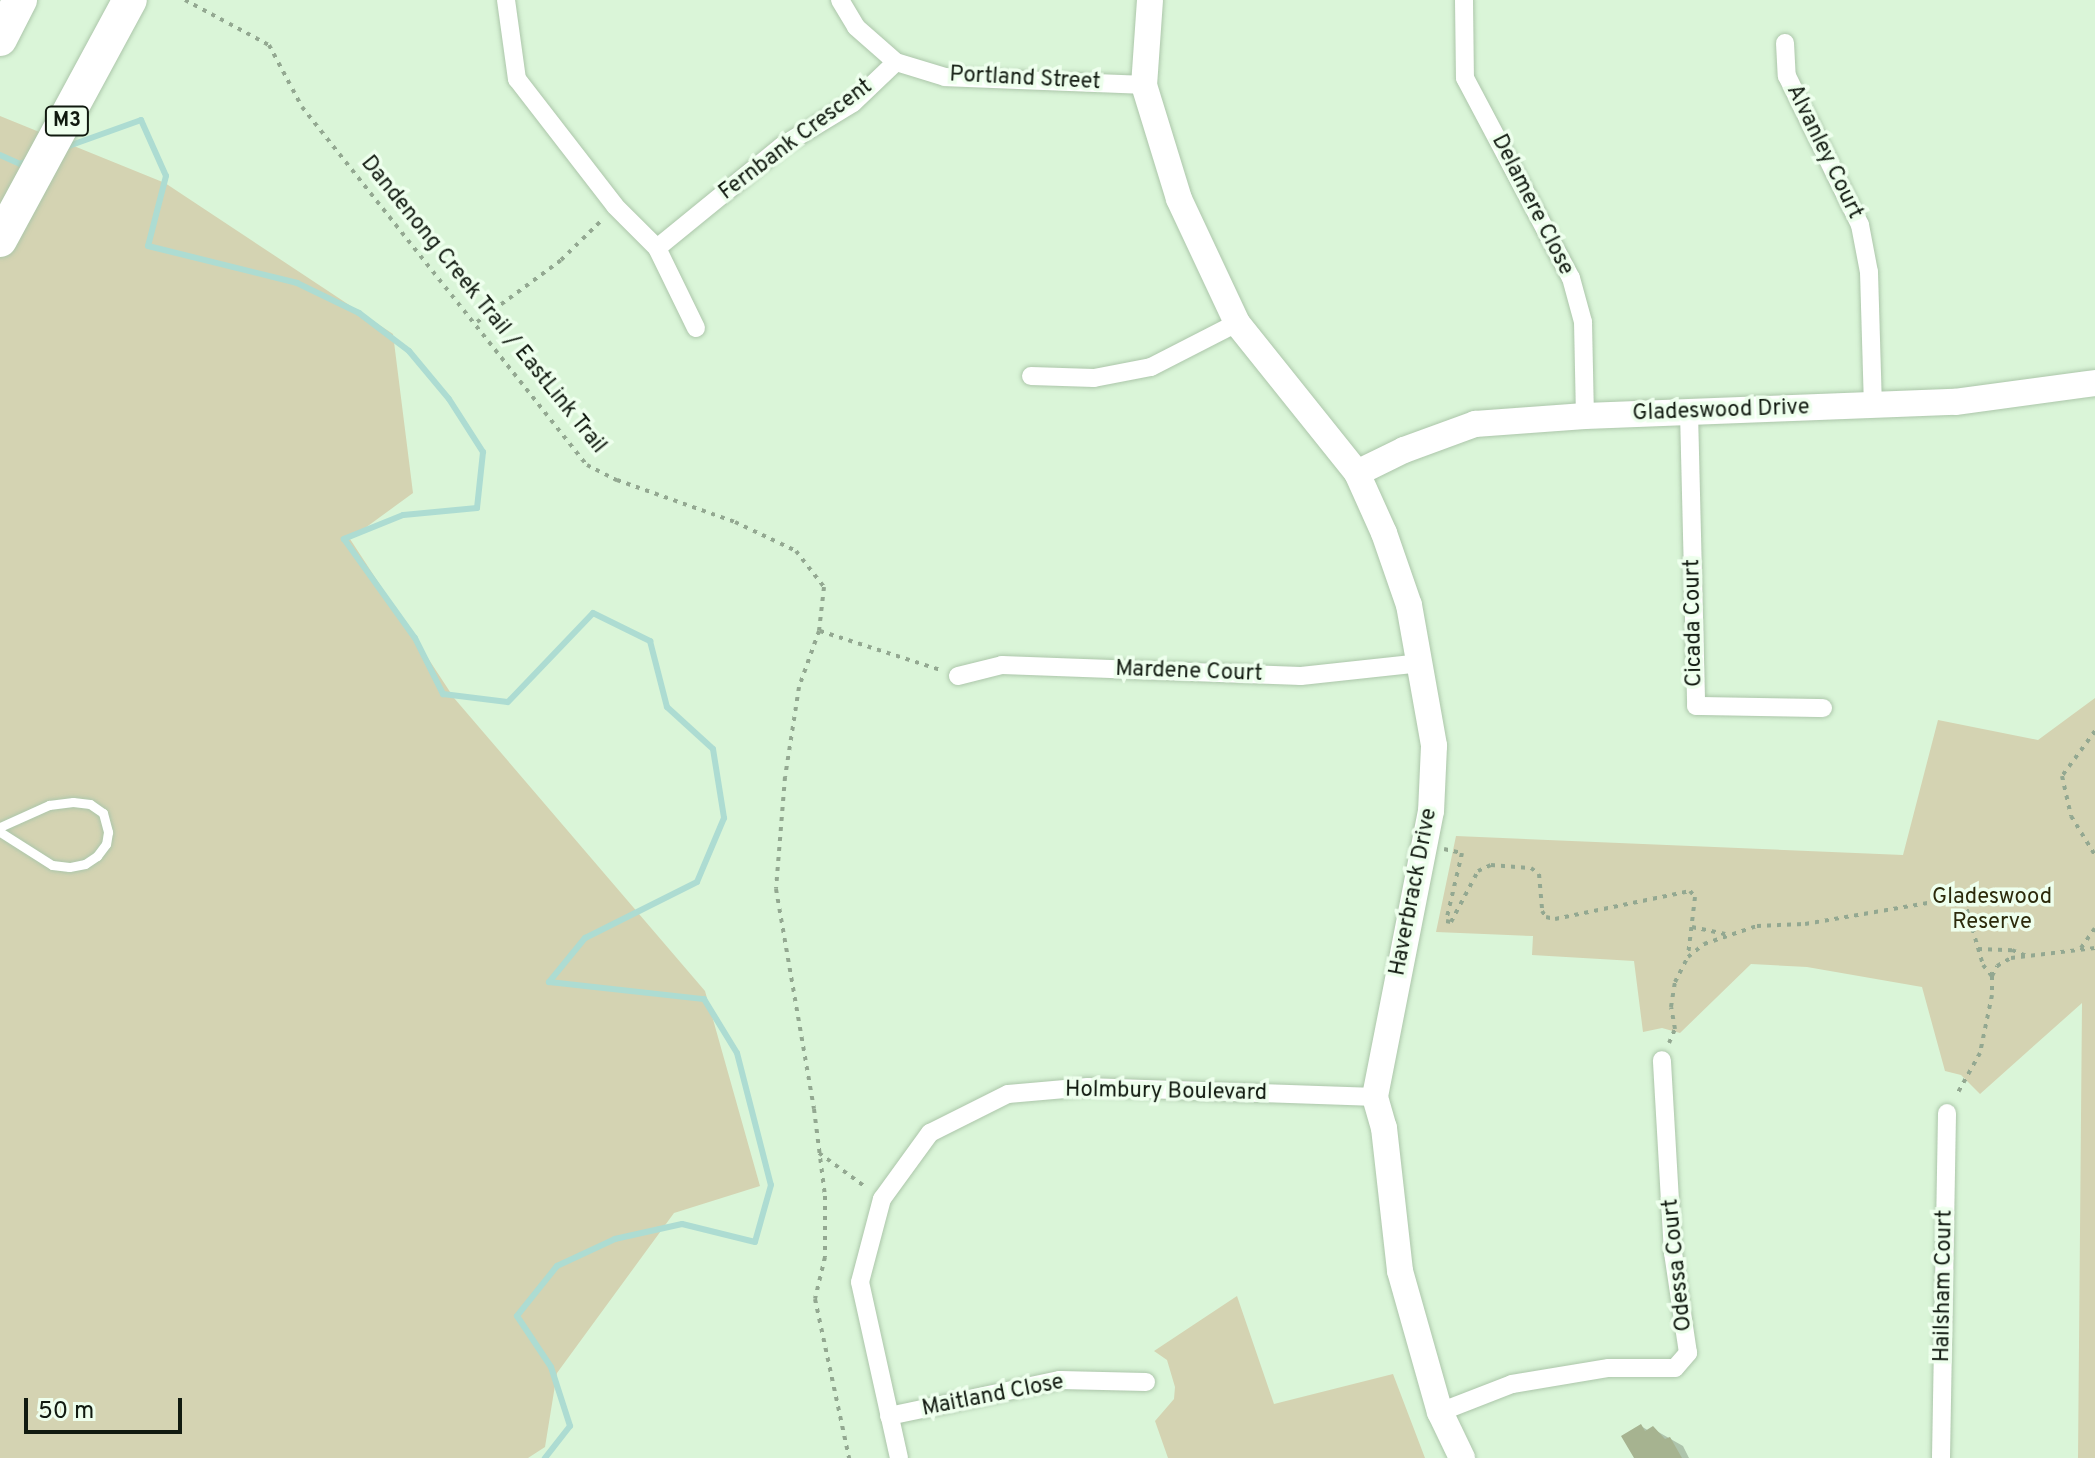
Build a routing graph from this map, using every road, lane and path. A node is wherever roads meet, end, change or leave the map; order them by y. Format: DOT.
graph roads {
  1 [pos="20,0"];
  2 [pos="130,0"];
  3 [pos="185,0"];
  4 [pos="506,0"];
  5 [pos="840,0"];
  6 [pos="1150,0"];
  7 [pos="1464,0"];
  8 [pos="0,39"];
  9 [pos="1785,43"];
  10 [pos="896,62"];
  11 [pos="1144,85"];
  12 [pos="615,206"];
  13 [pos="0,240"];
  14 [pos="657,248"];
  15 [pos="477,322"];
  16 [pos="1237,323"];
  17 [pos="696,328"];
  18 [pos="1031,376"];
  19 [pos="2095,383"];
  20 [pos="1873,404"];
  21 [pos="1689,412"];
  22 [pos="1585,416"];
  23 [pos="1357,473"];
  24 [pos="819,631"];
  25 [pos="1421,663"];
  26 [pos="958,676"];
  27 [pos="1823,708"];
  28 [pos="2095,731"];
  29 [pos="0,829"];
  30 [pos="1426,846"];
  31 [pos="2095,855"];
  32 [pos="1692,927"];
  33 [pos="2095,928"];
  34 [pos="1726,934"];
  35 [pos="2081,948"];
  36 [pos="2095,948"];
  37 [pos="1978,949"];
  38 [pos="2027,956"];
  39 [pos="1688,957"];
  40 [pos="1992,976"];
  41 [pos="1662,1060"];
  42 [pos="1375,1097"];
  43 [pos="1947,1113"];
  44 [pos="819,1153"];
  45 [pos="882,1199"];
  46 [pos="1146,1382"];
  47 [pos="1440,1412"];
  48 [pos="889,1416"];
  49 [pos="849,1458"];
  50 [pos="899,1458"];
  51 [pos="1462,1458"];
  52 [pos="1941,1458"];
  1 -- 8 [label="highway"];
  2 -- 13 [label="highway, M3"];
  3 -- 15 [label="path, Dandenong Creek Trail / EastLink Trail"];
  4 -- 12 [label="street"];
  5 -- 10 [label="street, Portland Street"];
  6 -- 11 [label="street, Haverbrack Drive"];
  7 -- 22 [label="street, Delamere Close"];
  9 -- 20 [label="street, Alvanley Court"];
  10 -- 11 [label="street, Portland Street"];
  10 -- 14 [label="street, Fernbank Crescent"];
  11 -- 16 [label="street, Haverbrack Drive"];
  12 -- 14 [label="street"];
  12 -- 15 [label="path"];
  14 -- 17 [label="street"];
  15 -- 24 [label="path, Dandenong Creek Trail / EastLink Trail"];
  16 -- 18 [label="street"];
  16 -- 23 [label="street, Haverbrack Drive"];
  19 -- 20 [label="street, Gladeswood Drive"];
  20 -- 21 [label="street, Gladeswood Drive"];
  21 -- 22 [label="street, Gladeswood Drive"];
  21 -- 27 [label="street, Cicada Court"];
  22 -- 23 [label="street, Gladeswood Drive"];
  23 -- 25 [label="street, Haverbrack Drive"];
  24 -- 26 [label="path"];
  24 -- 44 [label="path, Dandenong Creek Trail / EastLink Trail"];
  25 -- 26 [label="street, Mardene Court"];
  25 -- 30 [label="street, Haverbrack Drive"];
  28 -- 31 [label="path"];
  29 -- 29 [label="lane"];
  30 -- 32 [label="path"];
  30 -- 42 [label="street, Haverbrack Drive"];
  32 -- 34 [label="path"];
  32 -- 39 [label="path"];
  33 -- 35 [label="path"];
  34 -- 37 [label="path"];
  34 -- 39 [label="path"];
  35 -- 36 [label="path"];
  35 -- 38 [label="path"];
  37 -- 38 [label="path"];
  37 -- 40 [label="path"];
  38 -- 40 [label="path"];
  39 -- 41 [label="path"];
  40 -- 43 [label="path"];
  41 -- 47 [label="street, Odessa Court"];
  42 -- 45 [label="street, Holmbury Boulevard"];
  42 -- 47 [label="street, Haverbrack Drive"];
  43 -- 52 [label="street, Hailsham Court"];
  44 -- 45 [label="path"];
  44 -- 49 [label="path, Dandenong Creek Trail / EastLink Trail"];
  45 -- 48 [label="street, Holmbury Boulevard"];
  46 -- 48 [label="street, Maitland Close"];
  47 -- 51 [label="street, Haverbrack Drive"];
  48 -- 50 [label="street, Holmbury Boulevard"];
}
